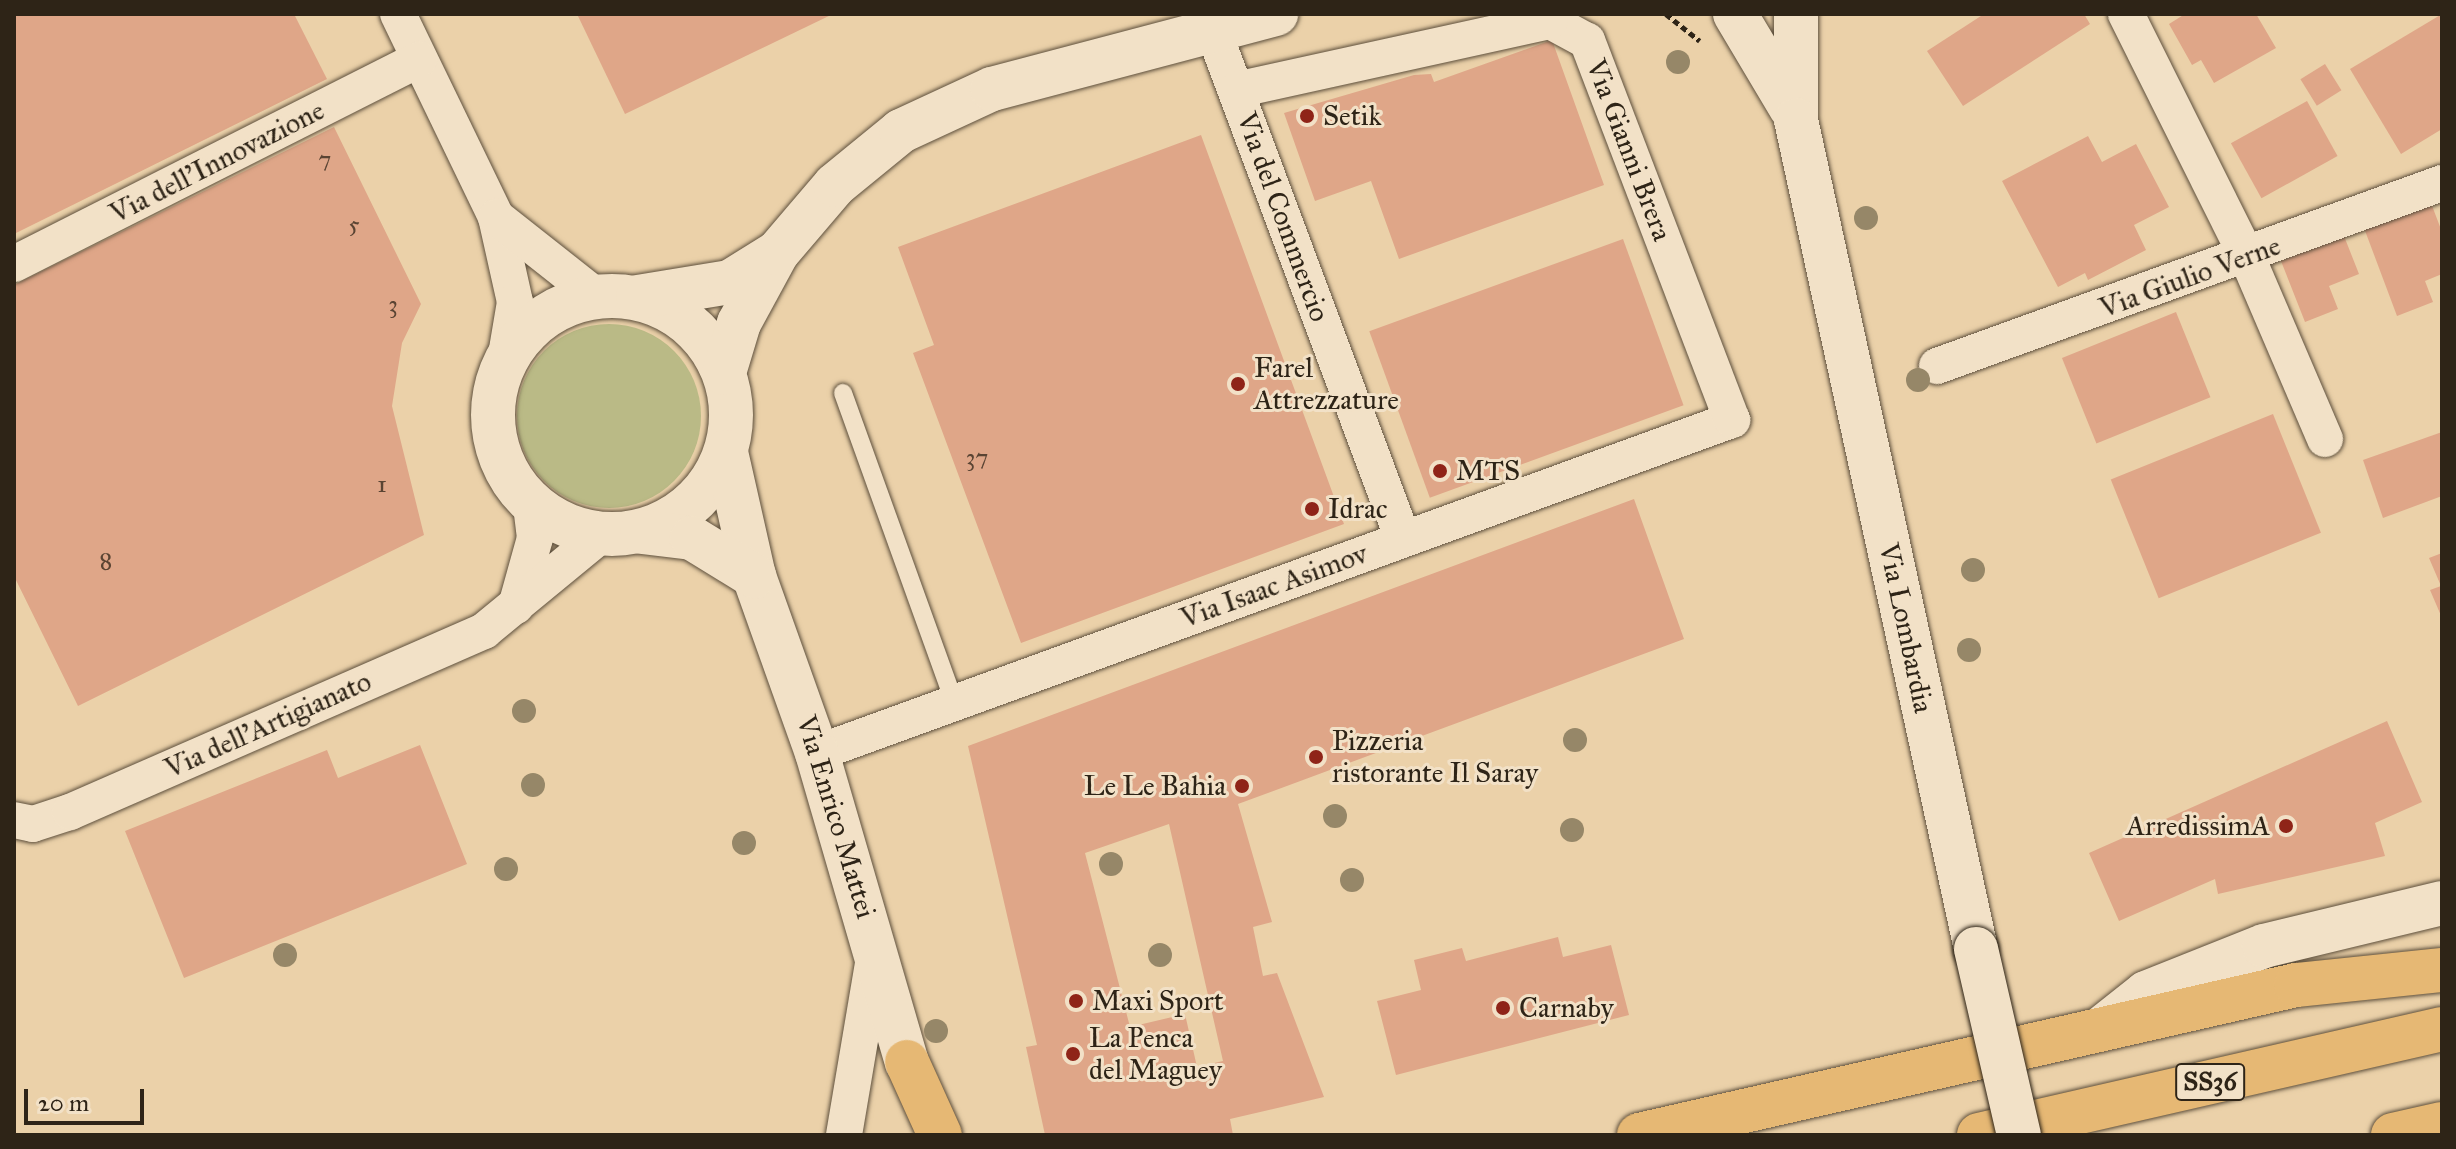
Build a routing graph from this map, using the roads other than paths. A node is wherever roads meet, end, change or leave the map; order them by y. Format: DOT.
graph roads {
  1 [pos="398,14"];
  2 [pos="1276,14"];
  3 [pos="1735,14"];
  4 [pos="1796,14"];
  5 [pos="2126,14"];
  6 [pos="1210,22"];
  7 [pos="419,59"];
  8 [pos="1236,90"];
  9 [pos="1796,120"];
  10 [pos="2442,183"];
  11 [pos="496,217"];
  12 [pos="777,253"];
  13 [pos="2247,257"];
  14 [pos="14,264"];
  15 [pos="616,297"];
  16 [pos="505,361"];
  17 [pos="1937,366"];
  18 [pos="724,373"];
  19 [pos="843,393"];
  20 [pos="1732,420"];
  21 [pos="2325,439"];
  22 [pos="726,452"];
  23 [pos="531,503"];
  24 [pos="622,533"];
  25 [pos="1403,539"];
  26 [pos="754,576"];
  27 [pos="515,608"];
  28 [pos="954,702"];
  29 [pos="817,753"];
  30 [pos="14,820"];
  31 [pos="2442,903"];
  32 [pos="876,947"];
  33 [pos="2442,970"];
  34 [pos="2102,1028"];
  35 [pos="2442,1029"];
  36 [pos="907,1062"];
  37 [pos="2442,1124"];
  38 [pos="844,1135"];
  39 [pos="912,1135"];
  40 [pos="940,1135"];
  41 [pos="1639,1135"];
  42 [pos="1979,1135"];
  43 [pos="2019,1135"];
  44 [pos="2393,1135"];
  1 -- 7 [label="street"];
  2 -- 6 [label="street"];
  3 -- 9 [label="street, Via Lombardia"];
  4 -- 9 [label="street, Via Lombardia"];
  5 -- 13 [label="street"];
  6 -- 8 [label="street, Via del Commercio"];
  6 -- 12 [label="street"];
  7 -- 11 [label="street"];
  7 -- 14 [label="street, Via dell'Innovazione"];
  8 -- 20 [label="street, Via Gianni Brera"];
  8 -- 25 [label="street, Via del Commercio"];
  9 -- 43 [label="street, Via Lombardia, bridge"];
  10 -- 13 [label="street, Via Giulio Verne"];
  11 -- 15 [label="street"];
  11 -- 16 [label="street"];
  12 -- 15 [label="street"];
  12 -- 18 [label="street"];
  13 -- 17 [label="street, Via Giulio Verne"];
  13 -- 21 [label="street"];
  15 -- 16 [label="street"];
  15 -- 18 [label="street"];
  16 -- 23 [label="street"];
  18 -- 22 [label="street"];
  19 -- 28 [label="lane"];
  20 -- 25 [label="street, Via Isaac Asimov"];
  22 -- 24 [label="street"];
  22 -- 26 [label="street, Via Enrico Mattei"];
  23 -- 24 [label="street"];
  23 -- 27 [label="street"];
  24 -- 26 [label="street"];
  24 -- 27 [label="street, Via dell'Artigianato"];
  25 -- 28 [label="street, Via Isaac Asimov"];
  26 -- 29 [label="street, Via Enrico Mattei"];
  27 -- 30 [label="street, Via dell'Artigianato"];
  28 -- 29 [label="street, Via Isaac Asimov"];
  29 -- 32 [label="street, Via Enrico Mattei"];
  31 -- 34 [label="street"];
  32 -- 36 [label="street, Via Enrico Mattei"];
  32 -- 38 [label="street"];
  33 -- 34 [label="highway"];
  34 -- 41 [label="highway"];
  35 -- 42 [label="highway, SS36"];
  36 -- 39 [label="highway"];
  36 -- 40 [label="highway"];
  37 -- 44 [label="highway"];
}
